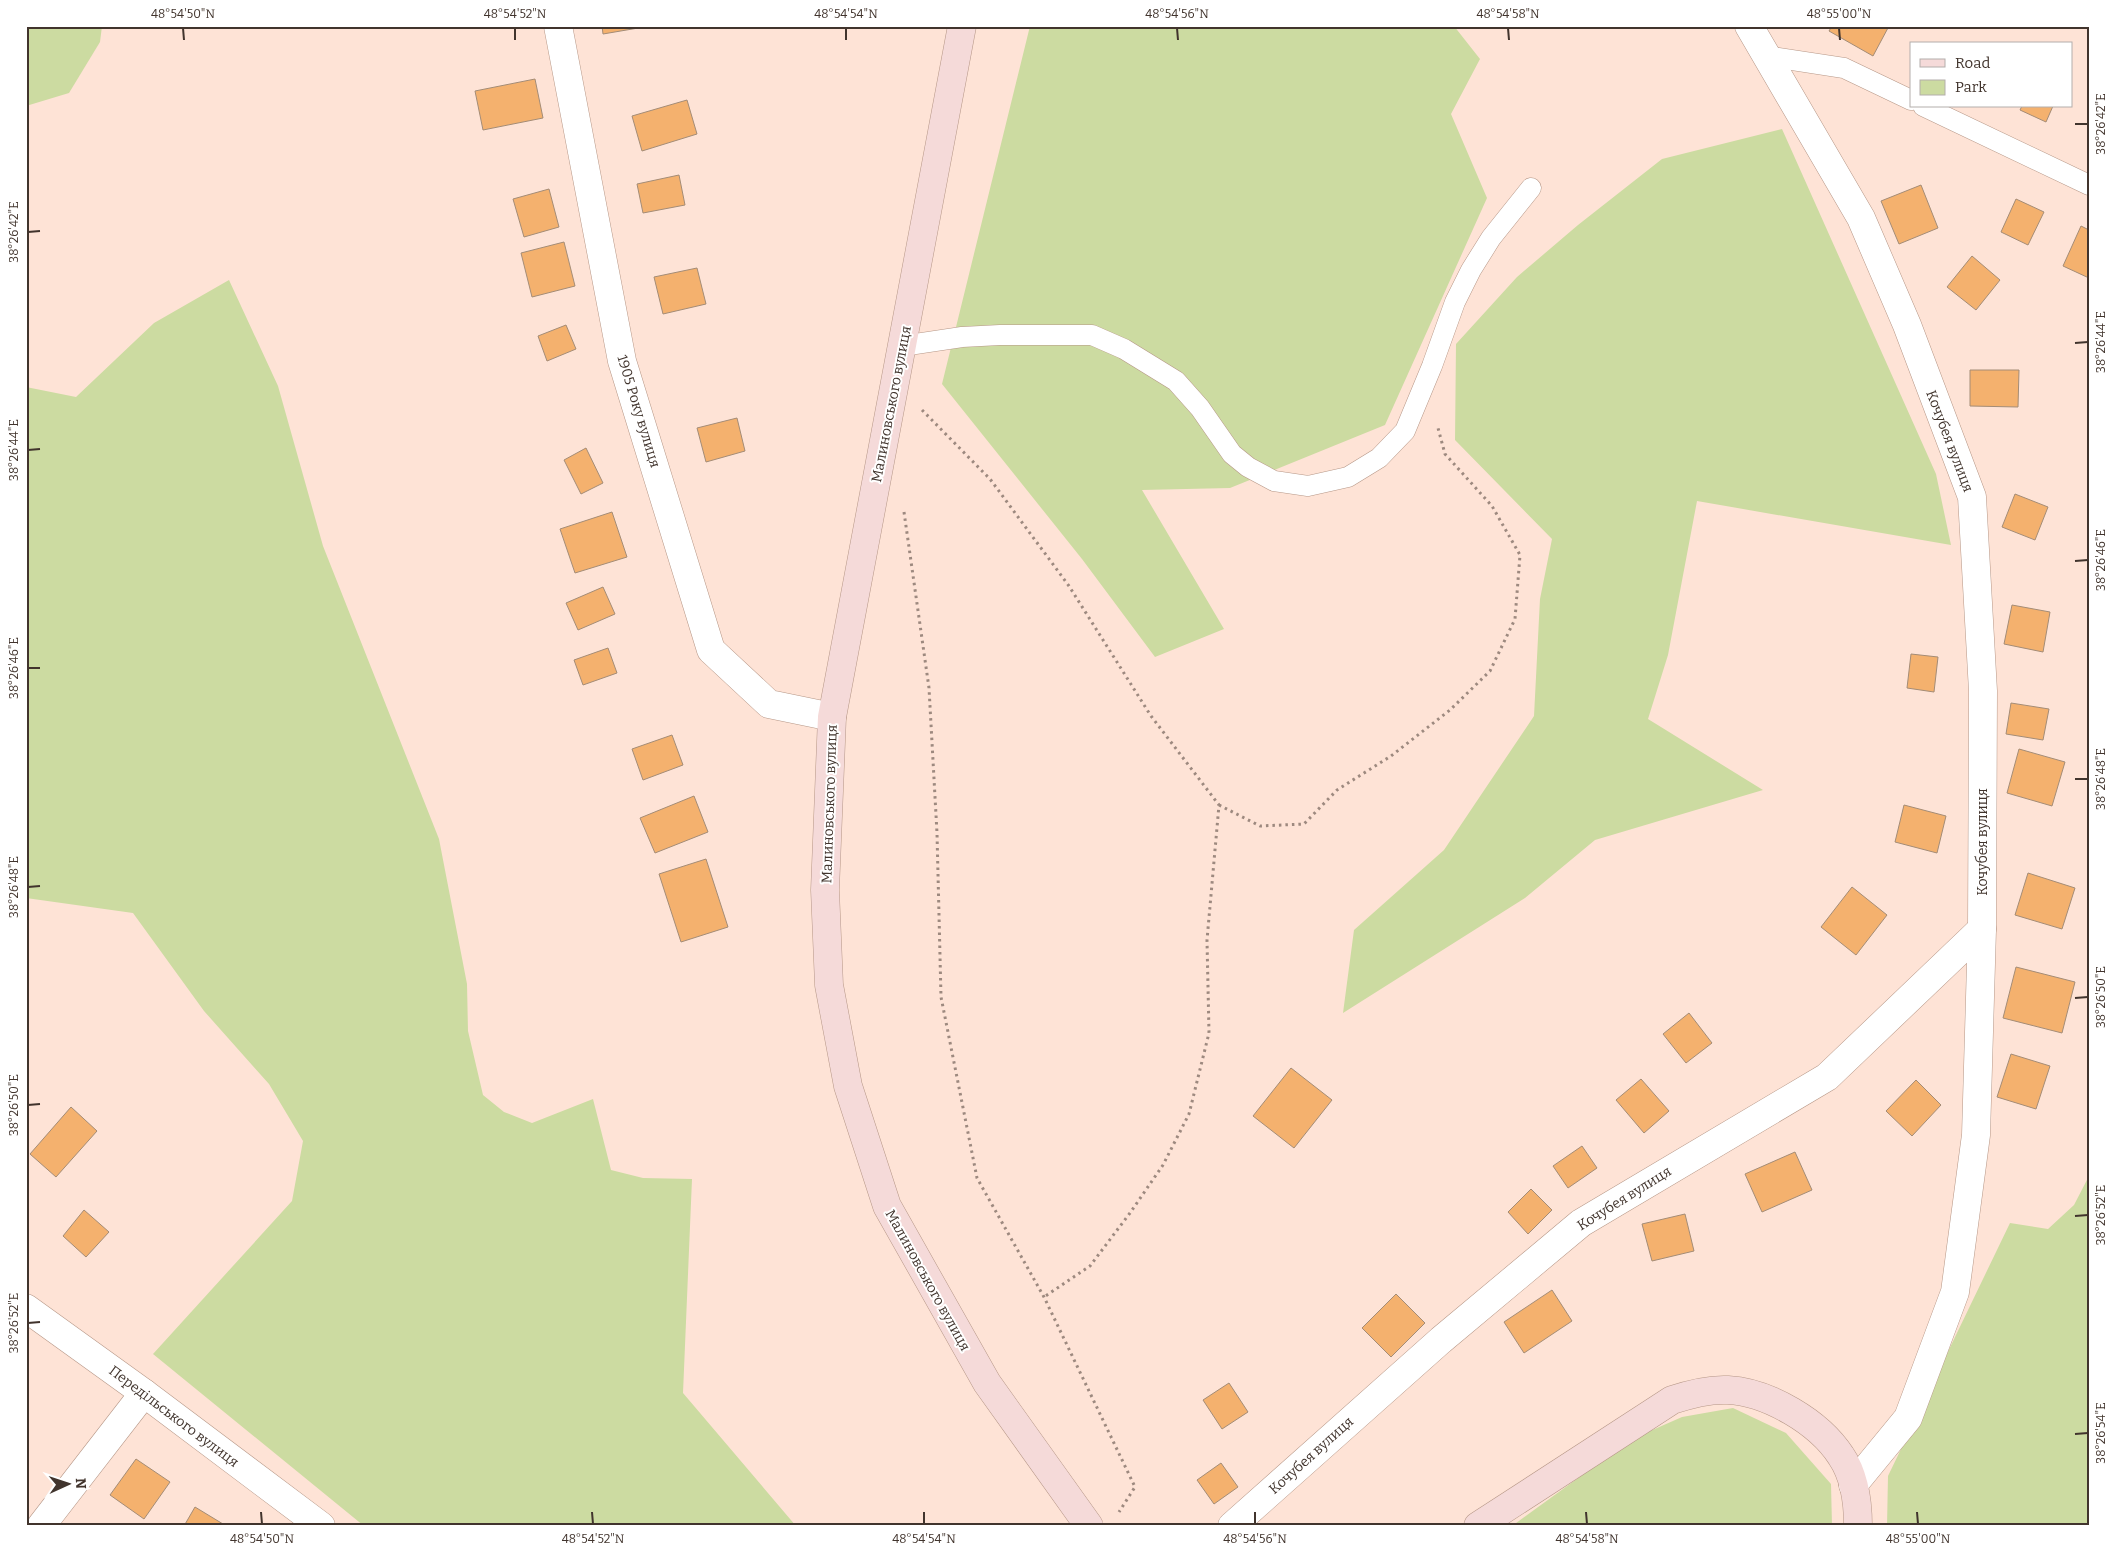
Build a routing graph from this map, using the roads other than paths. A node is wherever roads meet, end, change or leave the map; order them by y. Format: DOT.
graph roads {
  1 [pos="558,26"];
  2 [pos="962,26"];
  3 [pos="1749,26"];
  4 [pos="1765,56"];
  5 [pos="1910,100"];
  6 [pos="1927,108"];
  7 [pos="2089,185"];
  8 [pos="1531,188"];
  9 [pos="902,346"];
  10 [pos="832,717"];
  11 [pos="1982,929"];
  12 [pos="26,1308"];
  13 [pos="144,1393"];
  14 [pos="1854,1484"];
  15 [pos="41,1526"];
  16 [pos="321,1526"];
  17 [pos="1090,1526"];
  18 [pos="1232,1526"];
  19 [pos="1478,1526"];
  20 [pos="1858,1526"];
  1 -- 10 [label="street, 1905 Року вулиця"];
  2 -- 9 [label="main road, Малиновського вулиця"];
  3 -- 4 [label="street, Кочубея вулиця"];
  4 -- 5 [label="lane"];
  4 -- 11 [label="street, Кочубея вулиця"];
  6 -- 7 [label="lane"];
  8 -- 9 [label="lane"];
  9 -- 10 [label="main road, Малиновського вулиця"];
  10 -- 17 [label="main road, Малиновського вулиця"];
  11 -- 14 [label="street, Кочубея вулиця"];
  11 -- 18 [label="street, Кочубея вулиця"];
  12 -- 13 [label="street, Передільського вулиця"];
  13 -- 15 [label="street"];
  13 -- 16 [label="street, Передільського вулиця"];
  14 -- 19 [label="main road"];
  14 -- 20 [label="main road"];
}
